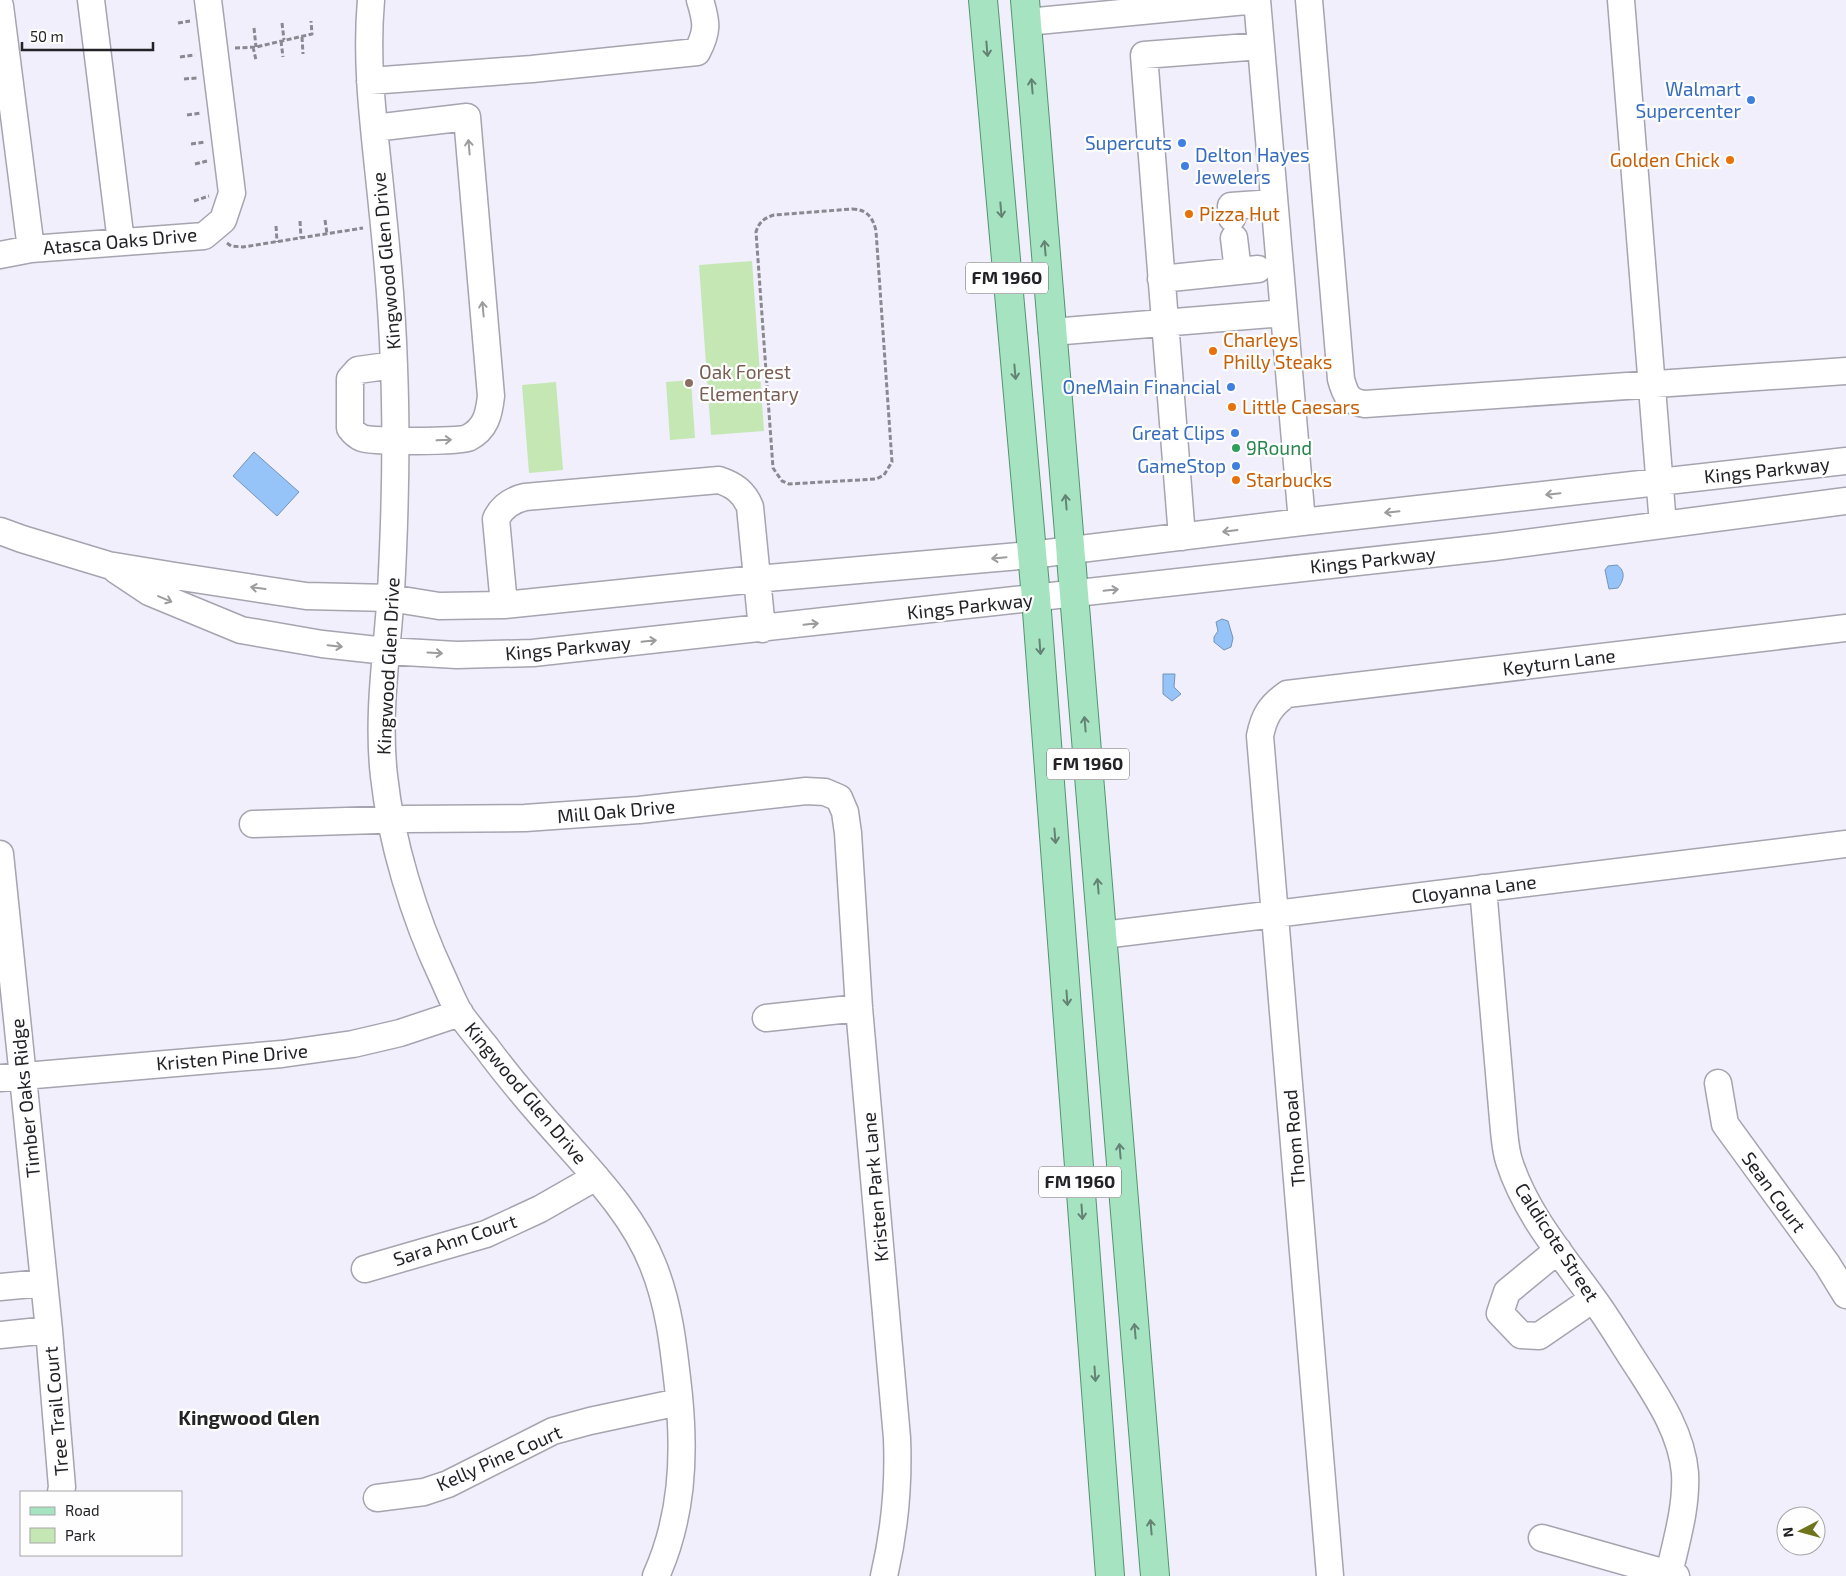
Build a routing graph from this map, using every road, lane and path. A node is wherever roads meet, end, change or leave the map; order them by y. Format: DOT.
graph roads {
  1 [pos="91,0"];
  2 [pos="208,0"];
  3 [pos="371,0"];
  4 [pos="700,0"];
  5 [pos="983,0"];
  6 [pos="1309,0"];
  7 [pos="1621,0"];
  8 [pos="1208,3"];
  9 [pos="0,6"];
  10 [pos="1101,7"];
  11 [pos="1026,11"];
  12 [pos="310,21"];
  13 [pos="282,23"];
  14 [pos="254,28"];
  15 [pos="302,37"];
  16 [pos="282,40"];
  17 [pos="1261,46"];
  18 [pos="255,47"];
  19 [pos="215,51"];
  20 [pos="303,54"];
  21 [pos="283,57"];
  22 [pos="256,60"];
  23 [pos="370,81"];
  24 [pos="374,128"];
  25 [pos="1274,202"];
  26 [pos="300,220"];
  27 [pos="325,220"];
  28 [pos="215,226"];
  29 [pos="276,226"];
  30 [pos="384,226"];
  31 [pos="327,234"];
  32 [pos="301,238"];
  33 [pos="121,242"];
  34 [pos="277,242"];
  35 [pos="31,249"];
  36 [pos="0,255"];
  37 [pos="1161,279"];
  38 [pos="1284,313"];
  39 [pos="1165,323"];
  40 [pos="1052,332"];
  41 [pos="394,365"];
  42 [pos="1846,371"];
  43 [pos="1651,384"];
  44 [pos="396,441"];
  45 [pos="1846,461"];
  46 [pos="1658,482"];
  47 [pos="794,485"];
  48 [pos="1846,501"];
  49 [pos="1302,522"];
  50 [pos="1663,525"];
  51 [pos="0,531"];
  52 [pos="1182,537"];
  53 [pos="1070,550"];
  54 [pos="1032,555"];
  55 [pos="108,565"];
  56 [pos="756,579"];
  57 [pos="1073,594"];
  58 [pos="390,598"];
  59 [pos="1036,598"];
  60 [pos="504,605"];
  61 [pos="1846,628"];
  62 [pos="762,629"];
  63 [pos="386,651"];
  64 [pos="1274,703"];
  65 [pos="839,798"];
  66 [pos="392,820"];
  67 [pos="253,824"];
  68 [pos="1846,844"];
  69 [pos="0,863"];
  70 [pos="1483,888"];
  71 [pos="1275,914"];
  72 [pos="1102,935"];
  73 [pos="859,1008"];
  74 [pos="460,1013"];
  75 [pos="766,1018"];
  76 [pos="11,1077"];
  77 [pos="1718,1083"];
  78 [pos="596,1177"];
  79 [pos="1558,1250"];
  80 [pos="365,1269"];
  81 [pos="43,1283"];
  82 [pos="0,1286"];
  83 [pos="1846,1295"];
  84 [pos="1593,1299"];
  85 [pos="49,1330"];
  86 [pos="0,1335"];
  87 [pos="679,1402"];
  88 [pos="61,1491"];
  89 [pos="377,1498"];
  90 [pos="1542,1538"];
  91 [pos="1672,1575"];
  92 [pos="656,1576"];
  93 [pos="884,1576"];
  94 [pos="1110,1576"];
  95 [pos="1155,1576"];
  96 [pos="1330,1576"];
  1 -- 33 [label="street"];
  2 -- 19 [label="street, Atasca Oaks Drive"];
  3 -- 23 [label="street, Kingwood Glen Drive"];
  4 -- 23 [label="street"];
  5 -- 54 [label="main road, FM 1960 / FM 1960, one-way"];
  6 -- 43 [label="street"];
  7 -- 43 [label="street"];
  8 -- 10 [label="street"];
  8 -- 17 [label="street"];
  9 -- 35 [label="street"];
  10 -- 11 [label="street"];
  40 -- 11 [label="main road, FM 1960 / FM 1960, one-way"];
  12 -- 15 [label="path"];
  13 -- 16 [label="path"];
  14 -- 18 [label="path"];
  15 -- 16 [label="path"];
  15 -- 20 [label="path"];
  16 -- 18 [label="path"];
  16 -- 21 [label="path"];
  17 -- 25 [label="street"];
  17 -- 37 [label="street"];
  18 -- 19 [label="path"];
  18 -- 22 [label="path"];
  19 -- 28 [label="street, Atasca Oaks Drive"];
  23 -- 24 [label="street, Kingwood Glen Drive"];
  24 -- 30 [label="street, Kingwood Glen Drive"];
  44 -- 24 [label="street, one-way"];
  25 -- 37 [label="street"];
  25 -- 38 [label="street"];
  26 -- 32 [label="path"];
  27 -- 31 [label="path"];
  28 -- 33 [label="street, Atasca Oaks Drive"];
  28 -- 34 [label="path"];
  29 -- 34 [label="path"];
  30 -- 31 [label="path"];
  30 -- 41 [label="street, Kingwood Glen Drive"];
  31 -- 32 [label="path"];
  32 -- 34 [label="path"];
  33 -- 35 [label="street, Atasca Oaks Drive"];
  35 -- 36 [label="street, Atasca Oaks Drive"];
  37 -- 39 [label="street"];
  38 -- 39 [label="street"];
  38 -- 49 [label="street"];
  39 -- 40 [label="street"];
  39 -- 52 [label="street"];
  53 -- 40 [label="main road, FM 1960 / FM 1960, one-way"];
  41 -- 44 [label="street, Kingwood Glen Drive"];
  41 -- 44 [label="street"];
  42 -- 43 [label="street"];
  43 -- 46 [label="street"];
  44 -- 58 [label="street, Kingwood Glen Drive"];
  45 -- 46 [label="street, Kings Parkway"];
  46 -- 49 [label="street, Kings Parkway, one-way"];
  46 -- 50 [label="street"];
  47 -- 47 [label="path"];
  48 -- 50 [label="street, Kings Parkway"];
  49 -- 52 [label="street, Kings Parkway, one-way"];
  57 -- 50 [label="street, Kings Parkway, one-way"];
  51 -- 55 [label="street, Kings Parkway"];
  52 -- 53 [label="street, Kings Parkway"];
  53 -- 54 [label="street, Kings Parkway"];
  53 -- 57 [label="main road, FM 1960 / FM 1960"];
  54 -- 56 [label="street, Kings Parkway, one-way"];
  54 -- 59 [label="main road, FM 1960 / FM 1960"];
  58 -- 55 [label="street, Kings Parkway, one-way"];
  55 -- 63 [label="street, Kings Parkway, one-way"];
  56 -- 60 [label="street, Kings Parkway"];
  56 -- 60 [label="street"];
  56 -- 62 [label="street"];
  57 -- 59 [label="street, Kings Parkway"];
  72 -- 57 [label="main road, FM 1960 / FM 1960, one-way"];
  58 -- 60 [label="street, Kings Parkway"];
  58 -- 63 [label="street, Kingwood Glen Drive"];
  62 -- 59 [label="street, Kings Parkway, one-way"];
  59 -- 94 [label="main road, FM 1960 / FM 1960, one-way"];
  61 -- 64 [label="street, Keyturn Lane"];
  63 -- 62 [label="street, Kings Parkway, one-way"];
  63 -- 66 [label="street, Kingwood Glen Drive"];
  64 -- 71 [label="street, Thom Road"];
  65 -- 66 [label="street, Mill Oak Drive"];
  65 -- 73 [label="street, Kristen Park Lane"];
  66 -- 67 [label="street, Mill Oak Drive"];
  66 -- 74 [label="street, Kingwood Glen Drive"];
  68 -- 70 [label="street, Cloyanna Lane"];
  69 -- 76 [label="street, Timber Oaks Ridge"];
  70 -- 71 [label="street, Cloyanna Lane"];
  70 -- 79 [label="street, Caldicote Street"];
  71 -- 72 [label="street, Cloyanna Lane"];
  71 -- 96 [label="street, Thom Road"];
  95 -- 72 [label="main road, FM 1960 / FM 1960, one-way"];
  73 -- 75 [label="street"];
  73 -- 93 [label="street, Kristen Park Lane"];
  74 -- 76 [label="street, Kristen Pine Drive"];
  74 -- 78 [label="street, Kingwood Glen Drive"];
  76 -- 81 [label="street, Timber Oaks Ridge"];
  77 -- 83 [label="street, Sean Court"];
  78 -- 80 [label="street, Sara Ann Court"];
  78 -- 87 [label="street, Kingwood Glen Drive"];
  79 -- 84 [label="street, Caldicote Street"];
  79 -- 84 [label="street"];
  81 -- 82 [label="street"];
  81 -- 85 [label="street, Tree Trail Court"];
  84 -- 91 [label="street, Caldicote Street"];
  85 -- 86 [label="street, Tree Trail Court"];
  85 -- 88 [label="street, Tree Trail Court"];
  87 -- 89 [label="street, Kelly Pine Court"];
  87 -- 92 [label="street, Kingwood Glen Drive"];
  90 -- 91 [label="street"];
}
